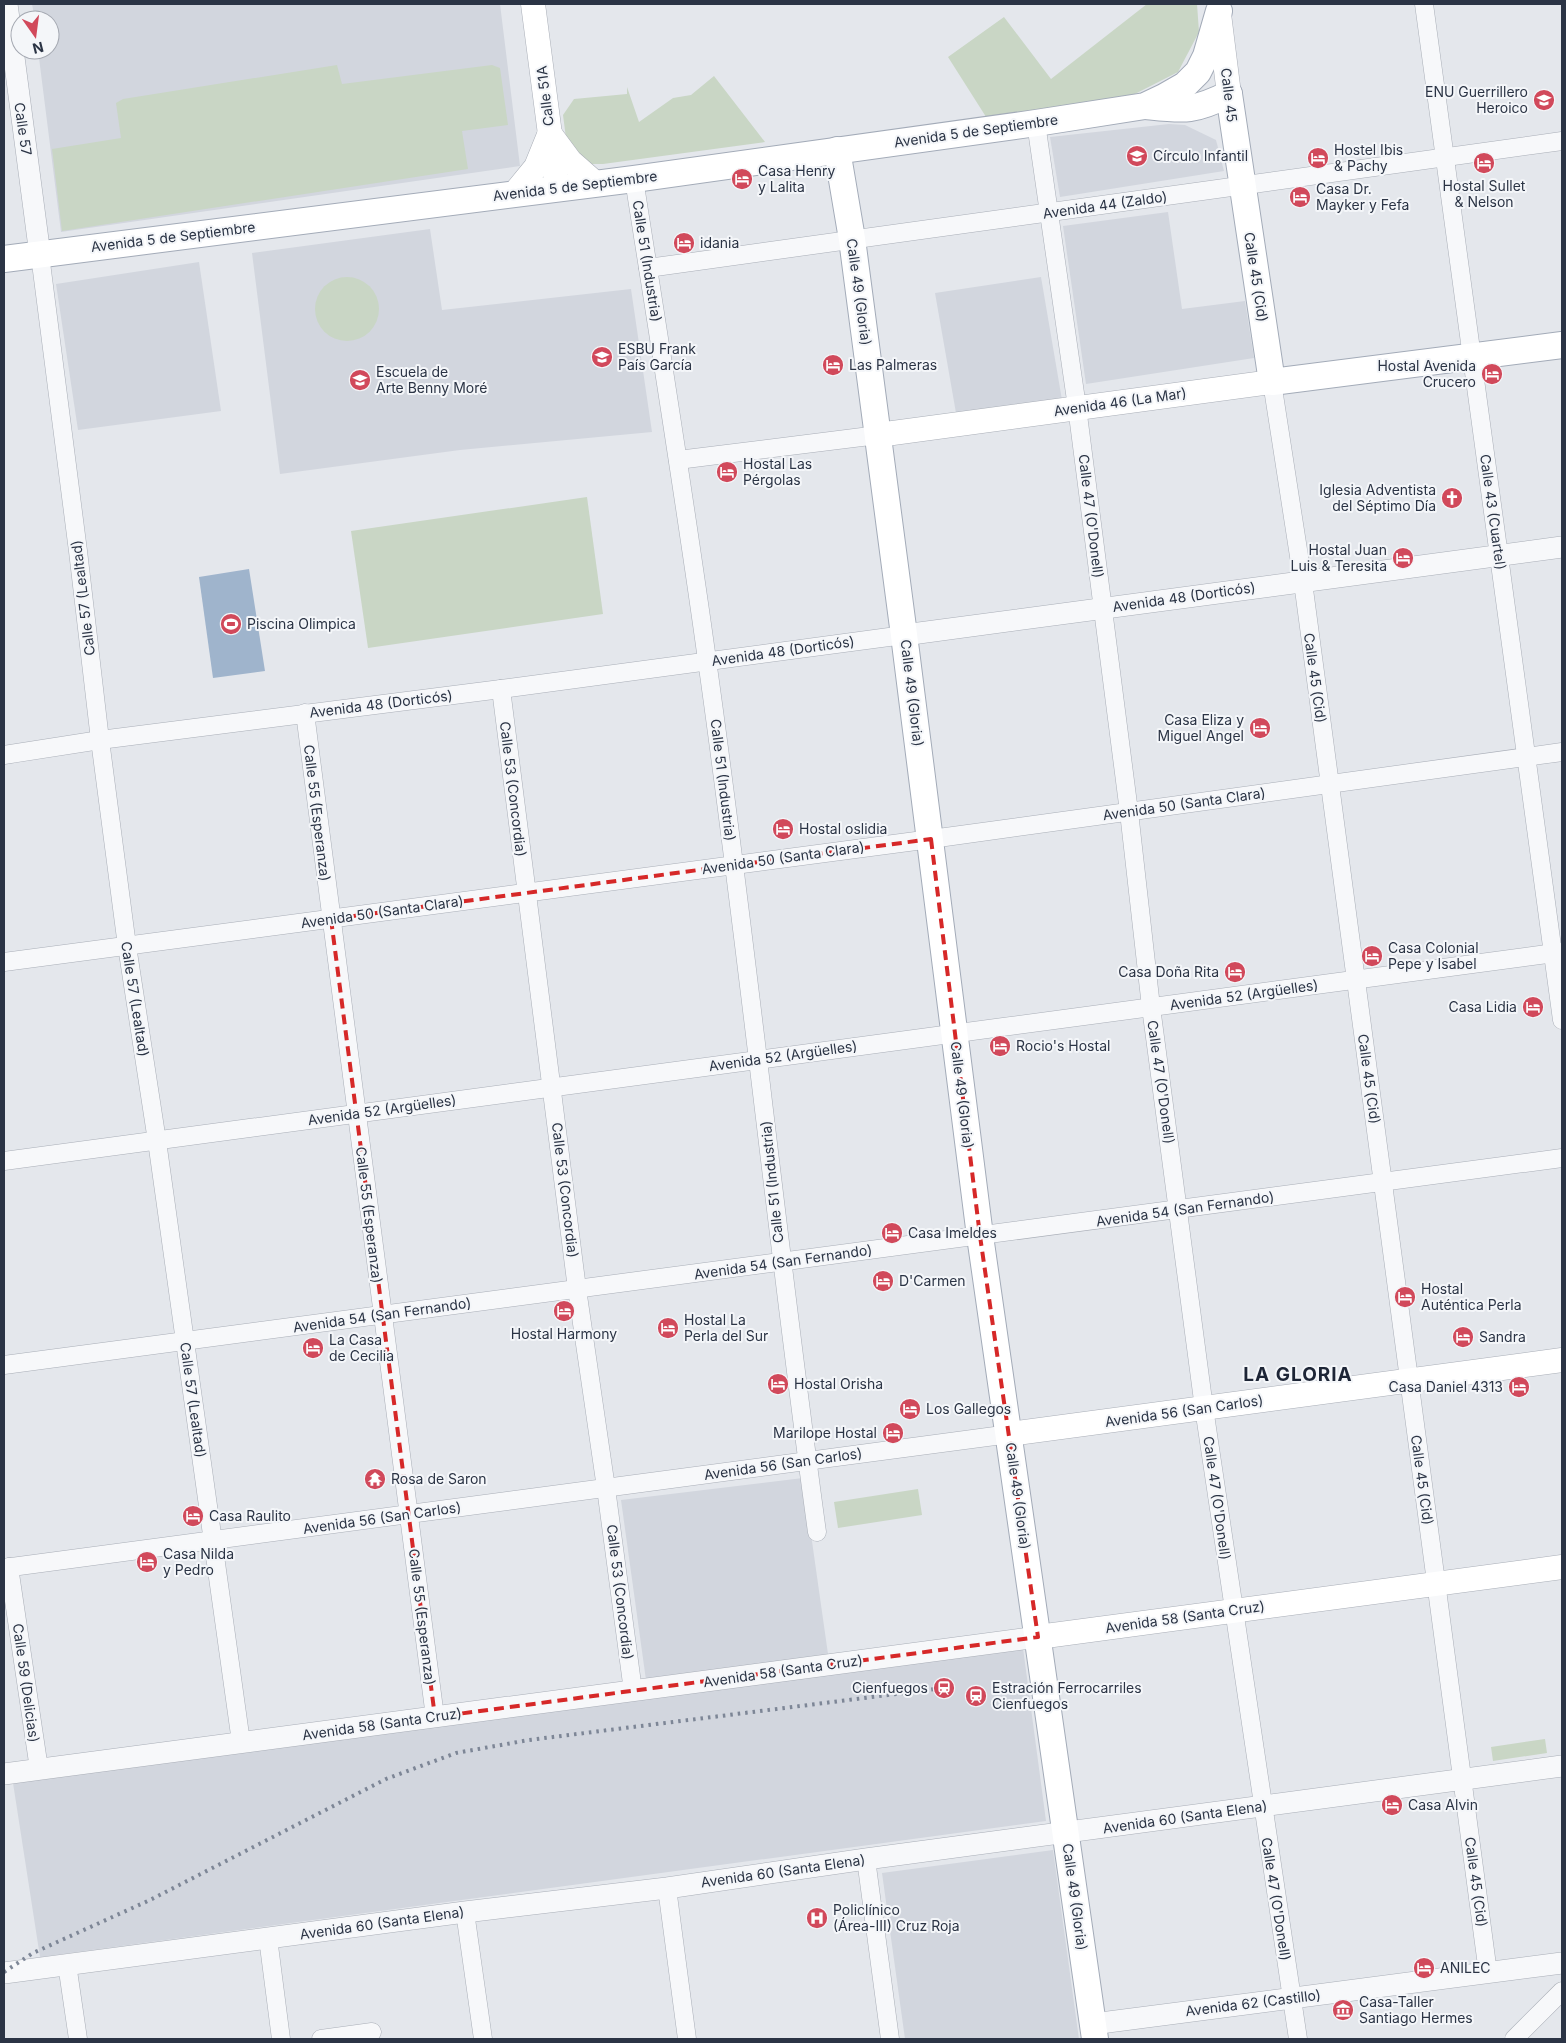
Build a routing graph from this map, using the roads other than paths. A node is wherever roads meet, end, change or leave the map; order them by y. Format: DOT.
graph roads {
  1 [pos="7,4"];
  2 [pos="533,4"];
  3 [pos="1424,4"];
  4 [pos="1218,7"];
  5 [pos="1229,94"];
  6 [pos="1181,100"];
  7 [pos="1036,123"];
  8 [pos="549,133"];
  9 [pos="1562,141"];
  10 [pos="877,145"];
  11 [pos="837,150"];
  12 [pos="1236,150"];
  13 [pos="796,156"];
  14 [pos="1445,157"];
  15 [pos="634,179"];
  16 [pos="595,183"];
  17 [pos="1242,186"];
  18 [pos="557,188"];
  19 [pos="514,194"];
  20 [pos="845,196"];
  21 [pos="1050,213"];
  22 [pos="852,239"];
  23 [pos="40,255"];
  24 [pos="4,259"];
  25 [pos="648,268"];
  26 [pos="1562,345"];
  27 [pos="1472,357"];
  28 [pos="1272,382"];
  29 [pos="1077,407"];
  30 [pos="878,435"];
  31 [pos="678,460"];
  32 [pos="1562,547"];
  33 [pos="1499,556"];
  34 [pos="1302,582"];
  35 [pos="1102,608"];
  36 [pos="904,635"];
  37 [pos="708,662"];
  38 [pos="501,689"];
  39 [pos="305,713"];
  40 [pos="100,740"];
  41 [pos="1562,752"];
  42 [pos="4,755"];
  43 [pos="1526,757"];
  44 [pos="1330,784"];
  45 [pos="1129,812"];
  46 [pos="931,839"];
  47 [pos="734,865"];
  48 [pos="527,892"];
  49 [pos="331,919"];
  50 [pos="127,946"];
  51 [pos="1558,952"];
  52 [pos="4,962"];
  53 [pos="1356,980"];
  54 [pos="1151,1007"];
  55 [pos="1562,1020"];
  56 [pos="954,1034"];
  57 [pos="759,1060"];
  58 [pos="552,1088"];
  59 [pos="356,1114"];
  60 [pos="157,1141"];
  61 [pos="1562,1158"];
  62 [pos="4,1161"];
  63 [pos="1383,1182"];
  64 [pos="1178,1210"];
  65 [pos="980,1236"];
  66 [pos="781,1262"];
  67 [pos="577,1289"];
  68 [pos="382,1315"];
  69 [pos="184,1341"];
  70 [pos="1562,1360"];
  71 [pos="4,1365"];
  72 [pos="1409,1380"];
  73 [pos="1204,1408"];
  74 [pos="1010,1434"];
  75 [pos="807,1461"];
  76 [pos="606,1488"];
  77 [pos="409,1514"];
  78 [pos="817,1532"];
  79 [pos="213,1540"];
  80 [pos="1562,1567"];
  81 [pos="6,1568"];
  82 [pos="1436,1584"];
  83 [pos="1234,1611"];
  84 [pos="1038,1637"];
  85 [pos="633,1691"];
  86 [pos="434,1717"];
  87 [pos="241,1742"];
  88 [pos="1562,1766"];
  89 [pos="39,1769"];
  90 [pos="4,1774"];
  91 [pos="1462,1780"];
  92 [pos="1262,1807"];
  93 [pos="1066,1833"];
  94 [pos="866,1859"];
  95 [pos="667,1888"];
  96 [pos="465,1912"];
  97 [pos="268,1938"];
  98 [pos="1562,1963"];
  99 [pos="67,1964"];
  100 [pos="4,1973"];
  101 [pos="1488,1973"];
  102 [pos="1562,1991"];
  103 [pos="1291,1998"];
  104 [pos="372,2032"];
  105 [pos="1094,2032"];
  106 [pos="78,2039"];
  107 [pos="281,2039"];
  108 [pos="321,2039"];
  109 [pos="483,2039"];
  110 [pos="687,2039"];
  111 [pos="890,2039"];
  112 [pos="1298,2039"];
  113 [pos="1514,2039"];
  1 -- 23 [label="street, Calle 57"];
  2 -- 8 [label="main road, Calle 51A"];
  3 -- 14 [label="street, Calle 43 (Cuartel)"];
  4 -- 5 [label="main road, Calle 45"];
  4 -- 6 [label="main road"];
  5 -- 6 [label="main road, Avenida 5 de Septiembre"];
  5 -- 12 [label="main road, Calle 45"];
  6 -- 7 [label="main road, Avenida 5 de Septiembre"];
  6 -- 12 [label="main road"];
  7 -- 10 [label="main road, Avenida 5 de Septiembre"];
  7 -- 21 [label="street, Calle 47 (O'Donell)"];
  8 -- 16 [label="main road"];
  8 -- 18 [label="main road, Calle 51A"];
  8 -- 19 [label="main road"];
  9 -- 14 [label="street, Avenida 44 (Zaldo)"];
  10 -- 11 [label="main road, Avenida 5 de Septiembre"];
  10 -- 20 [label="main road"];
  11 -- 13 [label="main road, Avenida 5 de Septiembre"];
  11 -- 20 [label="main road, Calle 49 (Gloria)"];
  12 -- 17 [label="main road, Calle 45"];
  13 -- 15 [label="main road, Avenida 5 de Septiembre"];
  13 -- 20 [label="main road"];
  14 -- 17 [label="street, Avenida 44 (Zaldo)"];
  14 -- 27 [label="street, Calle 43 (Cuartel)"];
  15 -- 16 [label="main road, Avenida 5 de Septiembre"];
  15 -- 25 [label="street, Calle 51 (Industria)"];
  16 -- 18 [label="main road, Avenida 5 de Septiembre"];
  17 -- 21 [label="street, Avenida 44 (Zaldo)"];
  17 -- 28 [label="main road, Calle 45 (Cid)"];
  18 -- 19 [label="main road, Avenida 5 de Septiembre"];
  19 -- 23 [label="main road, Avenida 5 de Septiembre"];
  20 -- 22 [label="main road, Calle 49 (Gloria)"];
  21 -- 22 [label="street, Avenida 44 (Zaldo)"];
  21 -- 29 [label="street, Calle 47 (O'Donell)"];
  22 -- 25 [label="street, Avenida 44 (Zaldo)"];
  22 -- 30 [label="main road, Calle 49 (Gloria)"];
  23 -- 24 [label="main road, Avenida 5 de Septiembre"];
  23 -- 40 [label="street, Calle 57 (Lealtad)"];
  25 -- 31 [label="street, Calle 51 (Industria)"];
  26 -- 27 [label="main road, Avenida 46 (La Mar)"];
  27 -- 28 [label="main road, Avenida 46 (La Mar)"];
  27 -- 33 [label="street, Calle 43 (Cuartel)"];
  28 -- 29 [label="main road, Avenida 46 (La Mar)"];
  28 -- 34 [label="street, Calle 45 (Cid)"];
  29 -- 30 [label="main road, Avenida 46 (La Mar)"];
  29 -- 35 [label="street, Calle 47 (O'Donell)"];
  30 -- 31 [label="street, Avenida 46 (La Mar)"];
  30 -- 36 [label="main road, Calle 49 (Gloria)"];
  31 -- 37 [label="street, Calle 51 (Industria)"];
  32 -- 33 [label="street, Avenida 48 (Dorticós)"];
  33 -- 34 [label="street, Avenida 48 (Dorticós)"];
  33 -- 43 [label="street, Calle 43 (Cuartel)"];
  34 -- 35 [label="street, Avenida 48 (Dorticós)"];
  34 -- 44 [label="street, Calle 45 (Cid)"];
  35 -- 36 [label="street, Avenida 48 (Dorticós)"];
  35 -- 45 [label="street, Calle 47 (O'Donell)"];
  36 -- 37 [label="street, Avenida 48 (Dorticós)"];
  36 -- 46 [label="main road, Calle 49 (Gloria)"];
  37 -- 38 [label="street, Avenida 48 (Dorticós)"];
  37 -- 47 [label="street, Calle 51 (Industria)"];
  38 -- 39 [label="street, Avenida 48 (Dorticós)"];
  38 -- 48 [label="street, Calle 53 (Concordia)"];
  39 -- 40 [label="street, Avenida 48 (Dorticós)"];
  39 -- 49 [label="street, Calle 55 (Esperanza)"];
  40 -- 42 [label="street, Avenida 48 (Dorticós)"];
  40 -- 50 [label="street, Calle 57 (Lealtad)"];
  41 -- 43 [label="street, Avenida 50 (Santa Clara)"];
  43 -- 44 [label="street, Avenida 50 (Santa Clara)"];
  43 -- 51 [label="street, Calle 43 (Cuartel)"];
  44 -- 45 [label="street, Avenida 50 (Santa Clara)"];
  44 -- 53 [label="street, Calle 45 (Cid)"];
  45 -- 46 [label="street, Avenida 50 (Santa Clara)"];
  45 -- 54 [label="street, Calle 47 (O'Donell)"];
  46 -- 47 [label="street, Avenida 50 (Santa Clara)"];
  46 -- 56 [label="main road, Calle 49 (Gloria)"];
  47 -- 48 [label="street, Avenida 50 (Santa Clara)"];
  47 -- 57 [label="street, Calle 51 (Industria)"];
  48 -- 49 [label="street, Avenida 50 (Santa Clara)"];
  48 -- 58 [label="street, Calle 53 (Concordia)"];
  49 -- 50 [label="street, Avenida 50 (Santa Clara)"];
  49 -- 59 [label="street, Calle 55 (Esperanza)"];
  50 -- 52 [label="street, Avenida 50 (Santa Clara)"];
  50 -- 60 [label="street, Calle 57 (Lealtad)"];
  51 -- 53 [label="street, Avenida 52 (Argüelles)"];
  51 -- 55 [label="street, Calle 43 (Cuartel)"];
  53 -- 54 [label="street, Avenida 52 (Argüelles)"];
  53 -- 63 [label="street, Calle 45 (Cid)"];
  54 -- 56 [label="street, Avenida 52 (Argüelles)"];
  54 -- 64 [label="street, Calle 47 (O'Donell)"];
  56 -- 57 [label="street, Avenida 52 (Argüelles)"];
  56 -- 65 [label="main road, Calle 49 (Gloria)"];
  57 -- 58 [label="street, Avenida 52 (Argüelles)"];
  57 -- 66 [label="street, Calle 51 (Industria)"];
  58 -- 59 [label="street, Avenida 52 (Argüelles)"];
  58 -- 67 [label="street, Calle 53 (Concordia)"];
  59 -- 60 [label="street, Avenida 52 (Argüelles)"];
  59 -- 68 [label="street, Calle 55 (Esperanza)"];
  60 -- 62 [label="street, Avenida 52 (Argüelles)"];
  60 -- 69 [label="street, Calle 57 (Lealtad)"];
  61 -- 63 [label="street, Avenida 54 (San Fernando)"];
  63 -- 64 [label="street, Avenida 54 (San Fernando)"];
  63 -- 72 [label="street, Calle 45 (Cid)"];
  64 -- 65 [label="street, Avenida 54 (San Fernando)"];
  64 -- 73 [label="street, Calle 47 (O'Donell)"];
  65 -- 66 [label="street, Avenida 54 (San Fernando)"];
  65 -- 74 [label="main road, Calle 49 (Gloria)"];
  66 -- 67 [label="street, Avenida 54 (San Fernando)"];
  66 -- 75 [label="street, Calle 51 (Industria)"];
  67 -- 68 [label="street, Avenida 54 (San Fernando)"];
  67 -- 76 [label="street, Calle 53 (Concordia)"];
  68 -- 69 [label="street, Avenida 54 (San Fernando)"];
  68 -- 77 [label="street, Calle 55 (Esperanza)"];
  69 -- 71 [label="street, Avenida 54 (San Fernando)"];
  69 -- 79 [label="street, Calle 57 (Lealtad)"];
  70 -- 72 [label="main road, Avenida 56 (San Carlos)"];
  72 -- 73 [label="main road, Avenida 56 (San Carlos)"];
  72 -- 82 [label="street, Calle 45 (Cid)"];
  73 -- 74 [label="main road, Avenida 56 (San Carlos)"];
  73 -- 83 [label="street, Calle 47 (O'Donell)"];
  74 -- 75 [label="street, Avenida 56 (San Carlos)"];
  74 -- 84 [label="main road, Calle 49 (Gloria)"];
  75 -- 76 [label="street, Avenida 56 (San Carlos)"];
  75 -- 78 [label="street, Calle 51 (Industria)"];
  76 -- 77 [label="street, Avenida 56 (San Carlos)"];
  76 -- 85 [label="street, Calle 53 (Concordia)"];
  77 -- 79 [label="street, Avenida 56 (San Carlos)"];
  77 -- 86 [label="street, Calle 55 (Esperanza)"];
  79 -- 81 [label="street, Avenida 56 (San Carlos)"];
  79 -- 87 [label="street, Calle 57 (Lealtad)"];
  80 -- 82 [label="main road, Avenida 58 (Santa Cruz)"];
  81 -- 89 [label="street, Calle 59 (Delicias)"];
  82 -- 83 [label="main road, Avenida 58 (Santa Cruz)"];
  82 -- 91 [label="street, Calle 45 (Cid)"];
  83 -- 84 [label="main road, Avenida 58 (Santa Cruz)"];
  83 -- 92 [label="street, Calle 47 (O'Donell)"];
  84 -- 85 [label="street, Avenida 58 (Santa Cruz)"];
  84 -- 93 [label="main road, Calle 49 (Gloria)"];
  85 -- 86 [label="street, Avenida 58 (Santa Cruz)"];
  86 -- 87 [label="street, Avenida 58 (Santa Cruz)"];
  87 -- 89 [label="street, Avenida 58 (Santa Cruz)"];
  88 -- 91 [label="street, Avenida 60 (Santa Elena)"];
  89 -- 90 [label="street, Avenida 58 (Santa Cruz)"];
  91 -- 92 [label="street, Avenida 60 (Santa Elena)"];
  91 -- 101 [label="street, Calle 45 (Cid)"];
  92 -- 93 [label="street, Avenida 60 (Santa Elena)"];
  92 -- 103 [label="street, Calle 47 (O'Donell)"];
  93 -- 94 [label="street, Avenida 60 (Santa Elena)"];
  93 -- 105 [label="main road, Calle 49 (Gloria)"];
  94 -- 95 [label="street, Avenida 60 (Santa Elena)"];
  94 -- 111 [label="street"];
  95 -- 96 [label="street, Avenida 60 (Santa Elena)"];
  95 -- 110 [label="street"];
  96 -- 97 [label="street, Avenida 60 (Santa Elena)"];
  96 -- 109 [label="street"];
  97 -- 99 [label="street, Avenida 60 (Santa Elena)"];
  97 -- 107 [label="street"];
  98 -- 101 [label="street, Avenida 62 (Castillo)"];
  99 -- 100 [label="street, Avenida 60 (Santa Elena)"];
  99 -- 106 [label="street"];
  101 -- 103 [label="street, Avenida 62 (Castillo)"];
  102 -- 113 [label="street"];
  103 -- 105 [label="street, Avenida 62 (Castillo)"];
  103 -- 112 [label="street, Calle 47 (O'Donell)"];
  104 -- 108 [label="street"];
}
